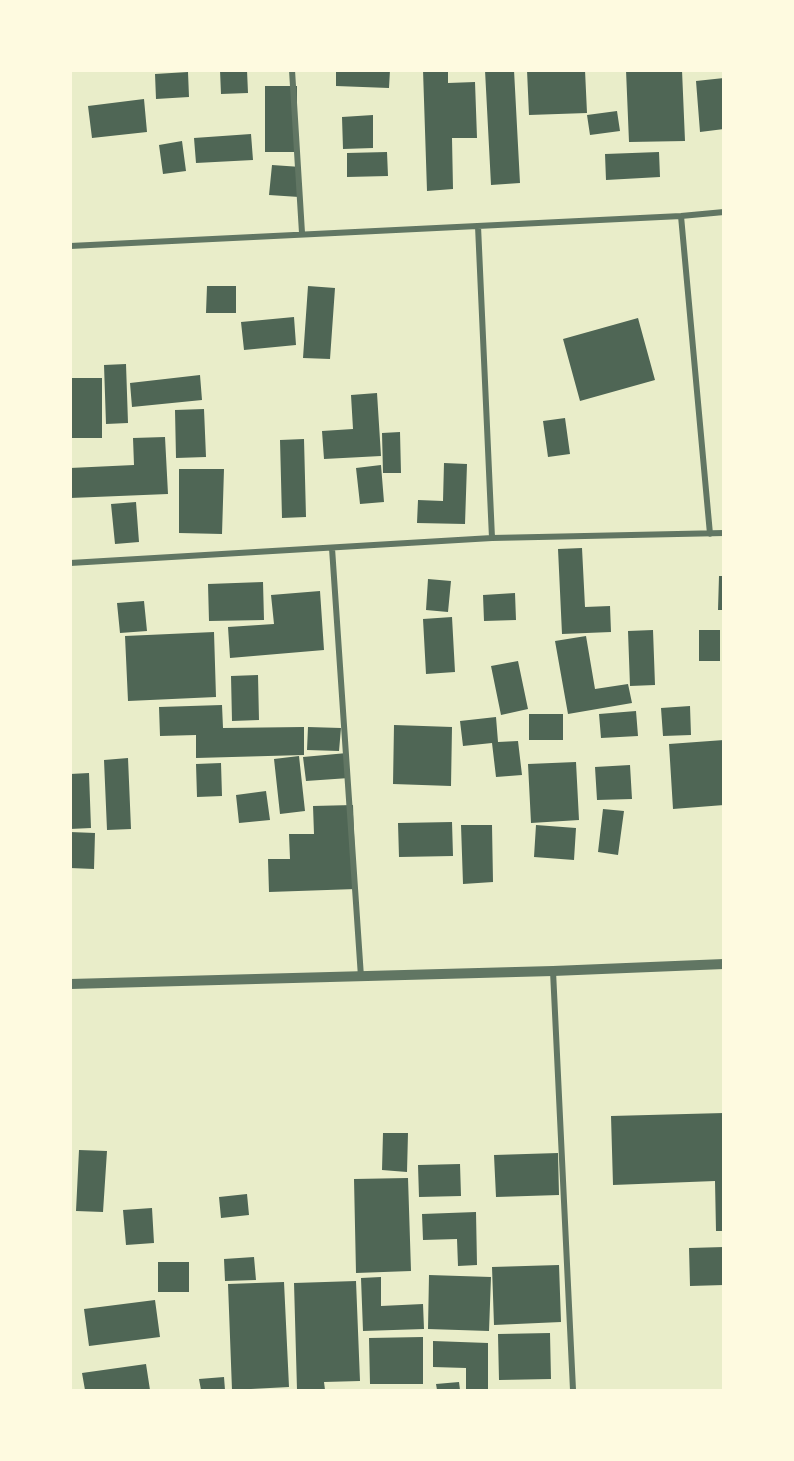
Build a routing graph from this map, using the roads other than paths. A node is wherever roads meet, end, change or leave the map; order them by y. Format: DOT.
graph roads {
  1 [pos="292,70"];
  2 [pos="723,212"];
  3 [pos="681,216"];
  4 [pos="478,226"];
  5 [pos="302,233"];
  6 [pos="70,246"];
  7 [pos="723,533"];
  8 [pos="710,534"];
  9 [pos="492,538"];
  10 [pos="332,548"];
  11 [pos="70,563"];
  12 [pos="723,964"];
  13 [pos="553,971"];
  14 [pos="361,977"];
  15 [pos="70,984"];
  16 [pos="573,1390"];
  1 -- 5 [label="street"];
  2 -- 3 [label="street"];
  3 -- 4 [label="street"];
  3 -- 8 [label="street"];
  4 -- 5 [label="street"];
  4 -- 9 [label="street"];
  5 -- 6 [label="street"];
  7 -- 8 [label="street"];
  8 -- 9 [label="street"];
  9 -- 10 [label="street"];
  10 -- 11 [label="street"];
  10 -- 14 [label="street"];
  12 -- 13 [label="street"];
  13 -- 14 [label="street"];
  13 -- 16 [label="street"];
  14 -- 15 [label="street"];
}
